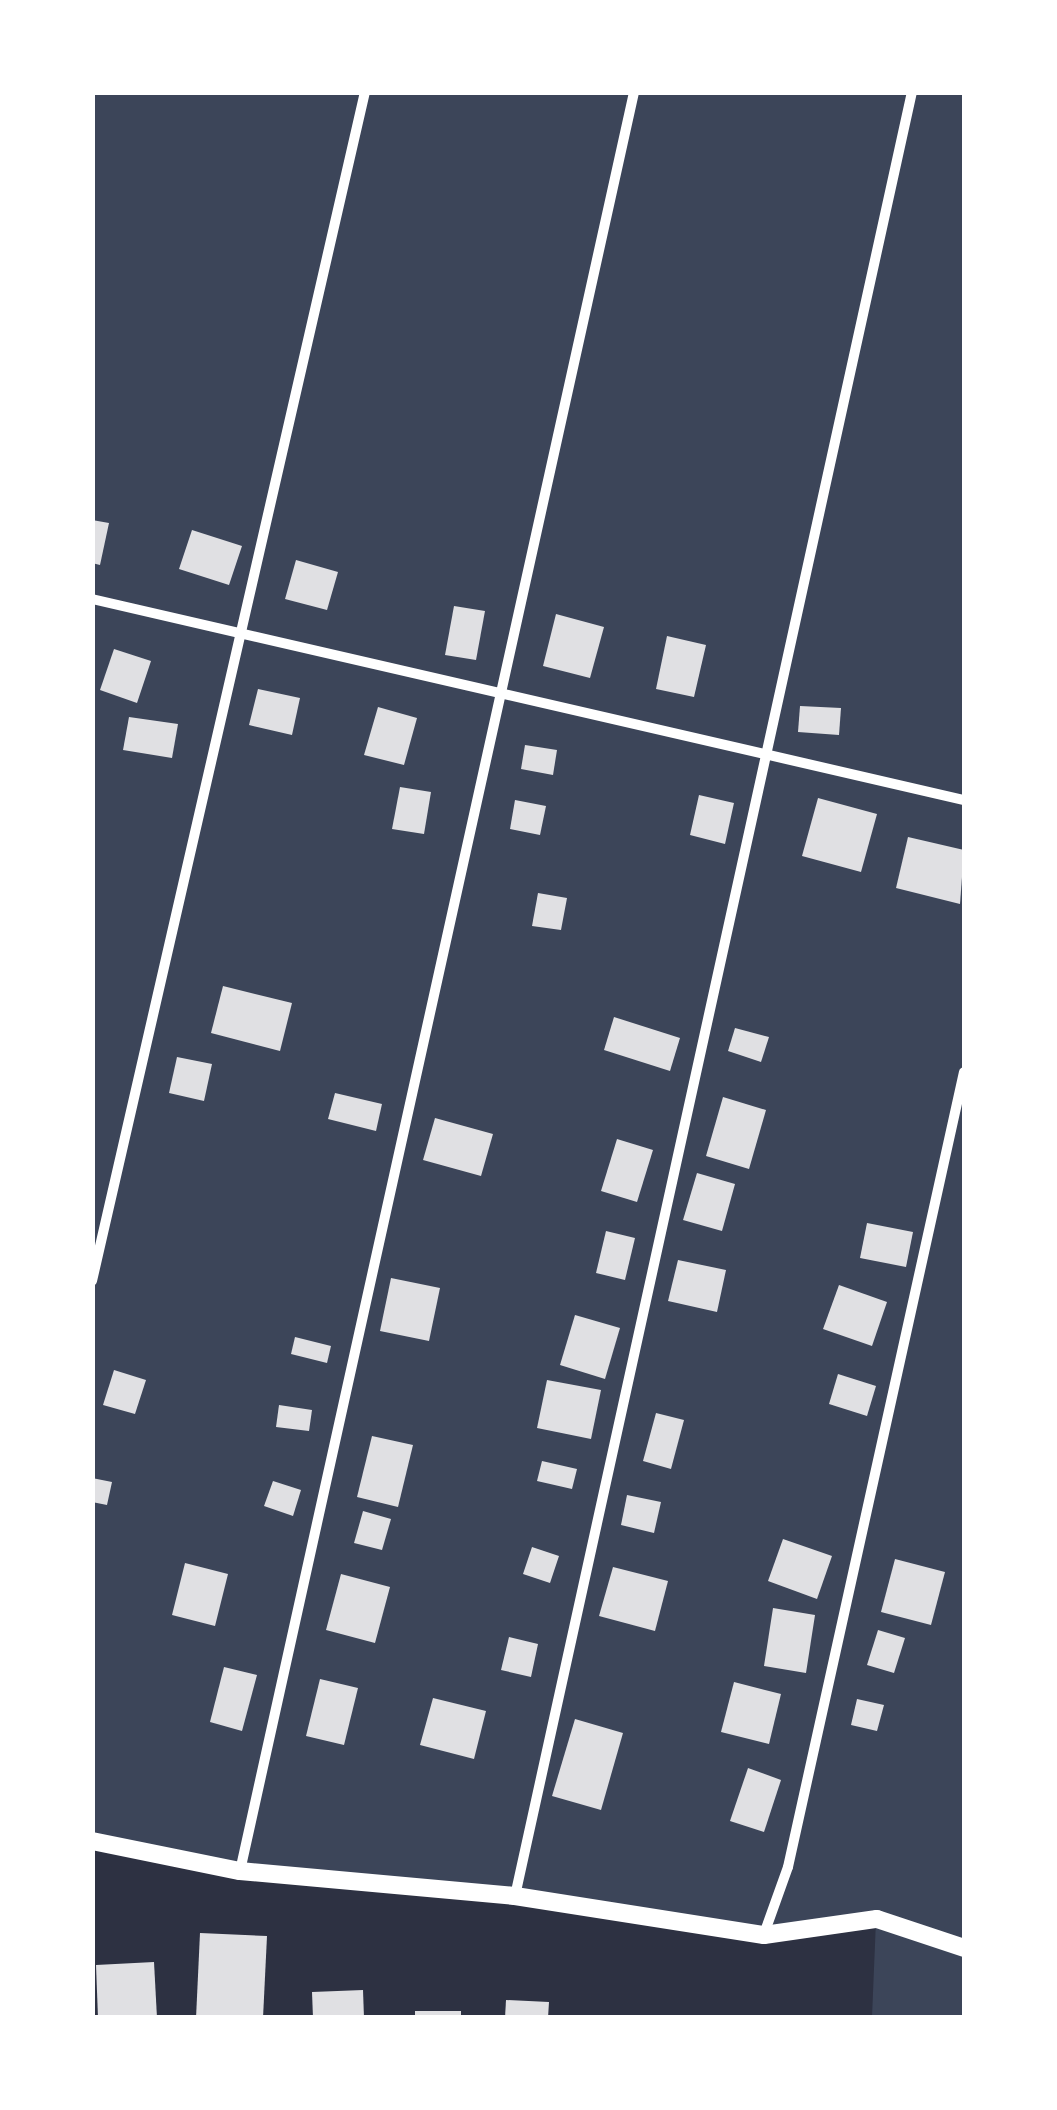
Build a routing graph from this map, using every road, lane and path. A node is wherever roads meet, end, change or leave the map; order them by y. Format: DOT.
graph roads {
  1 [pos="365,92"];
  2 [pos="634,92"];
  3 [pos="912,92"];
  4 [pos="92,599"];
  5 [pos="244,632"];
  6 [pos="499,696"];
  7 [pos="764,754"];
  8 [pos="964,800"];
  9 [pos="964,1072"];
  10 [pos="92,1281"];
  11 [pos="92,1841"];
  12 [pos="240,1871"];
  13 [pos="515,1896"];
  14 [pos="764,1936"];
  15 [pos="964,1948"];
  1 -- 5 [label="street"];
  2 -- 6 [label="street"];
  3 -- 7 [label="street"];
  4 -- 5 [label="street"];
  5 -- 6 [label="street"];
  5 -- 10 [label="street"];
  6 -- 7 [label="street"];
  6 -- 12 [label="street"];
  7 -- 8 [label="street"];
  7 -- 13 [label="street"];
  9 -- 14 [label="street"];
  11 -- 12 [label="street"];
  12 -- 13 [label="street"];
  13 -- 14 [label="street"];
  14 -- 15 [label="street"];
}
